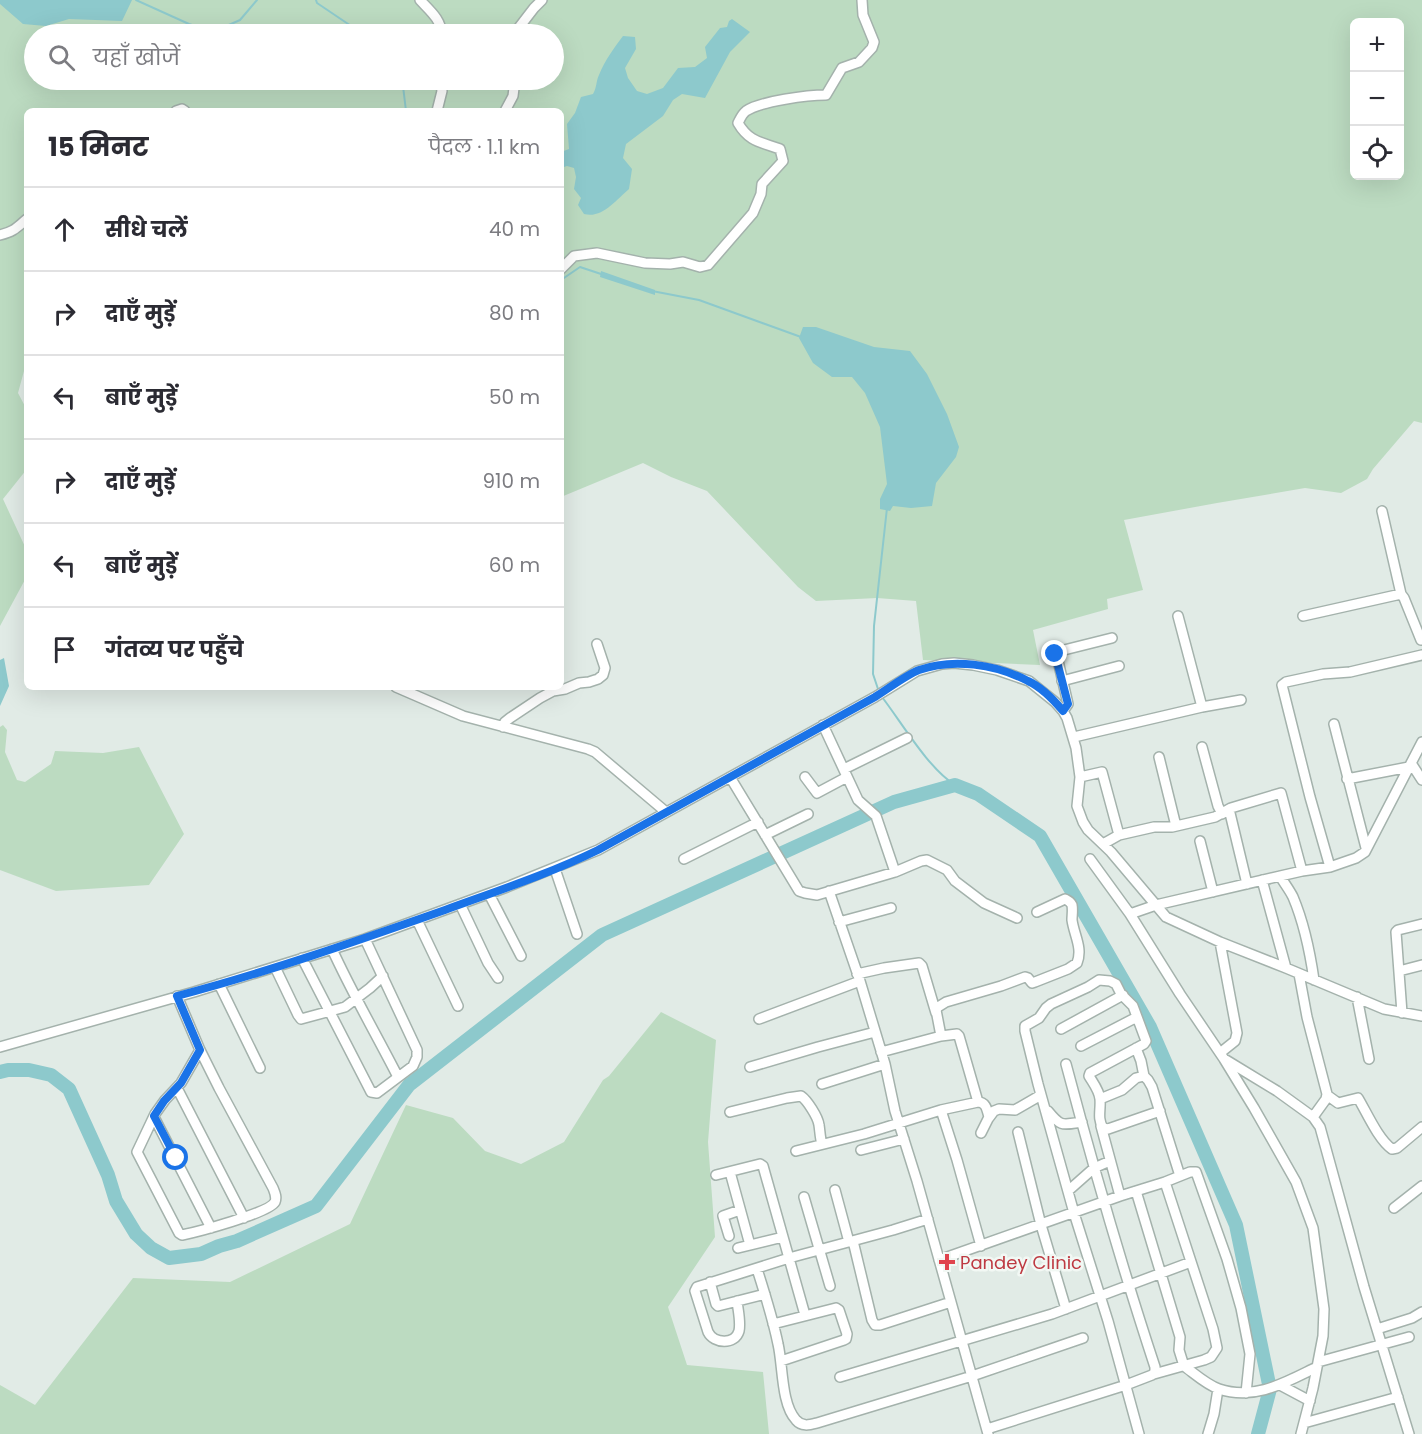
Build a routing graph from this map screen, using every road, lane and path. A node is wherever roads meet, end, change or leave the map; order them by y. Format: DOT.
graph roads {
  1 [pos="420,0"];
  2 [pos="542,0"];
  3 [pos="862,0"];
  4 [pos="440,24"];
  5 [pos="522,24"];
  6 [pos="442,90"];
  7 [pos="514,90"];
  8 [pos="438,108"];
  9 [pos="507,108"];
  10 [pos="24,222"];
  11 [pos="0,235"];
  12 [pos="564,266"];
  13 [pos="1383,511"];
  14 [pos="1401,594"];
  15 [pos="1178,616"];
  16 [pos="1303,616"];
  17 [pos="1112,638"];
  18 [pos="1422,642"];
  19 [pos="597,644"];
  20 [pos="1422,655"];
  21 [pos="1119,666"];
  22 [pos="1062,681"];
  23 [pos="403,690"];
  24 [pos="1241,700"];
  25 [pos="1202,707"];
  26 [pos="1063,711"];
  27 [pos="1334,724"];
  28 [pos="823,725"];
  29 [pos="503,727"];
  30 [pos="1074,737"];
  31 [pos="907,738"];
  32 [pos="1422,742"];
  33 [pos="1202,747"];
  34 [pos="1159,757"];
  35 [pos="1410,765"];
  36 [pos="845,773"];
  37 [pos="730,777"];
  38 [pos="804,777"];
  39 [pos="1080,777"];
  40 [pos="1347,779"];
  41 [pos="1422,780"];
  42 [pos="1225,811"];
  43 [pos="666,812"];
  44 [pos="808,814"];
  45 [pos="758,822"];
  46 [pos="1176,826"];
  47 [pos="1119,835"];
  48 [pos="767,838"];
  49 [pos="1200,841"];
  50 [pos="1103,844"];
  51 [pos="1366,848"];
  52 [pos="684,859"];
  53 [pos="1090,859"];
  54 [pos="1330,867"];
  55 [pos="555,868"];
  56 [pos="1302,871"];
  57 [pos="895,872"];
  58 [pos="1280,876"];
  59 [pos="1262,880"];
  60 [pos="1247,884"];
  61 [pos="829,891"];
  62 [pos="1213,892"];
  63 [pos="489,894"];
  64 [pos="460,904"];
  65 [pos="1156,905"];
  66 [pos="891,908"];
  67 [pos="1037,912"];
  68 [pos="1130,914"];
  69 [pos="1017,918"];
  70 [pos="417,920"];
  71 [pos="839,922"];
  72 [pos="1422,924"];
  73 [pos="577,934"];
  74 [pos="365,939"];
  75 [pos="1220,942"];
  76 [pos="332,949"];
  77 [pos="521,956"];
  78 [pos="303,958"];
  79 [pos="1422,965"];
  80 [pos="275,967"];
  81 [pos="1286,968"];
  82 [pos="1399,971"];
  83 [pos="1299,974"];
  84 [pos="383,976"];
  85 [pos="498,978"];
  86 [pos="859,978"];
  87 [pos="1314,980"];
  88 [pos="219,984"];
  89 [pos="1123,995"];
  90 [pos="177,996"];
  91 [pos="1357,997"];
  92 [pos="356,999"];
  93 [pos="458,1006"];
  94 [pos="330,1012"];
  95 [pos="936,1012"];
  96 [pos="1402,1012"];
  97 [pos="1422,1016"];
  98 [pos="1137,1017"];
  99 [pos="759,1019"];
  100 [pos="1061,1029"];
  101 [pos="875,1032"];
  102 [pos="941,1036"];
  103 [pos="1081,1046"];
  104 [pos="0,1047"];
  105 [pos="1136,1048"];
  106 [pos="200,1050"];
  107 [pos="881,1052"];
  108 [pos="1222,1056"];
  109 [pos="1369,1059"];
  110 [pos="885,1064"];
  111 [pos="1066,1064"];
  112 [pos="750,1067"];
  113 [pos="260,1068"];
  114 [pos="1144,1076"];
  115 [pos="398,1077"];
  116 [pos="822,1084"];
  117 [pos="177,1088"];
  118 [pos="1041,1095"];
  119 [pos="1327,1095"];
  120 [pos="1100,1098"];
  121 [pos="978,1102"];
  122 [pos="1045,1108"];
  123 [pos="941,1110"];
  124 [pos="1160,1111"];
  125 [pos="730,1112"];
  126 [pos="154,1116"];
  127 [pos="989,1117"];
  128 [pos="1312,1117"];
  129 [pos="899,1122"];
  130 [pos="1082,1122"];
  131 [pos="1101,1126"];
  132 [pos="1422,1127"];
  133 [pos="1018,1132"];
  134 [pos="981,1133"];
  135 [pos="904,1139"];
  136 [pos="822,1144"];
  137 [pos="796,1150"];
  138 [pos="861,1150"];
  139 [pos="1110,1161"];
  140 [pos="1094,1168"];
  141 [pos="730,1172"];
  142 [pos="716,1175"];
  143 [pos="1180,1176"];
  144 [pos="1165,1182"];
  145 [pos="1422,1186"];
  146 [pos="835,1190"];
  147 [pos="1068,1191"];
  148 [pos="1136,1191"];
  149 [pos="1120,1196"];
  150 [pos="804,1197"];
  151 [pos="1103,1202"];
  152 [pos="1394,1208"];
  153 [pos="740,1210"];
  154 [pos="1074,1213"];
  155 [pos="244,1218"];
  156 [pos="928,1219"];
  157 [pos="1041,1225"];
  158 [pos="211,1228"];
  159 [pos="729,1236"];
  160 [pos="783,1237"];
  161 [pos="851,1242"];
  162 [pos="750,1245"];
  163 [pos="981,1246"];
  164 [pos="738,1248"];
  165 [pos="819,1251"];
  166 [pos="789,1258"];
  167 [pos="939,1260"];
  168 [pos="1191,1262"];
  169 [pos="757,1269"];
  170 [pos="1160,1273"];
  171 [pos="710,1282"];
  172 [pos="1129,1285"];
  173 [pos="830,1286"];
  174 [pos="765,1294"];
  175 [pos="1101,1297"];
  176 [pos="737,1301"];
  177 [pos="951,1302"];
  178 [pos="1066,1309"];
  179 [pos="1422,1312"];
  180 [pos="805,1315"];
  181 [pos="773,1324"];
  182 [pos="1377,1329"];
  183 [pos="1409,1337"];
  184 [pos="1083,1338"];
  185 [pos="963,1341"];
  186 [pos="1383,1345"];
  187 [pos="781,1361"];
  188 [pos="1317,1364"];
  189 [pos="1184,1366"];
  190 [pos="1154,1374"];
  191 [pos="972,1376"];
  192 [pos="840,1377"];
  193 [pos="1126,1385"];
  194 [pos="1280,1385"];
  195 [pos="1218,1389"];
  196 [pos="1246,1393"];
  197 [pos="1398,1397"];
  198 [pos="1310,1401"];
  199 [pos="1304,1423"];
  200 [pos="988,1431"];
  201 [pos="1139,1434"];
  202 [pos="1208,1434"];
  203 [pos="1301,1434"];
  204 [pos="1409,1434"];
  1 -- 4 [label="street"];
  2 -- 5 [label="street"];
  3 -- 12 [label="street"];
  6 -- 8 [label="street"];
  7 -- 9 [label="street"];
  10 -- 11 [label="street"];
  13 -- 14 [label="street"];
  14 -- 16 [label="street"];
  14 -- 18 [label="street"];
  15 -- 25 [label="street"];
  17 -- 22 [label="street"];
  19 -- 29 [label="street"];
  20 -- 54 [label="street"];
  21 -- 22 [label="street"];
  22 -- 26 [label="street"];
  23 -- 29 [label="street"];
  24 -- 25 [label="street"];
  25 -- 30 [label="street"];
  26 -- 28 [label="street"];
  26 -- 30 [label="street"];
  27 -- 40 [label="street"];
  28 -- 36 [label="street"];
  28 -- 37 [label="street"];
  29 -- 43 [label="street"];
  30 -- 39 [label="street"];
  31 -- 36 [label="street"];
  32 -- 35 [label="street"];
  33 -- 42 [label="street"];
  34 -- 46 [label="street"];
  35 -- 40 [label="street"];
  35 -- 41 [label="street"];
  35 -- 51 [label="street"];
  36 -- 38 [label="street"];
  36 -- 57 [label="street"];
  37 -- 43 [label="street"];
  37 -- 45 [label="street"];
  39 -- 47 [label="street"];
  39 -- 50 [label="street"];
  40 -- 51 [label="street"];
  42 -- 46 [label="street"];
  42 -- 56 [label="street"];
  42 -- 60 [label="street"];
  43 -- 55 [label="street"];
  44 -- 48 [label="street"];
  45 -- 48 [label="street"];
  45 -- 52 [label="street"];
  46 -- 47 [label="street"];
  47 -- 50 [label="street"];
  48 -- 61 [label="street"];
  49 -- 62 [label="street"];
  50 -- 65 [label="street"];
  51 -- 54 [label="street"];
  53 -- 68 [label="street"];
  54 -- 56 [label="street"];
  55 -- 63 [label="street"];
  55 -- 73 [label="street"];
  56 -- 58 [label="street"];
  57 -- 61 [label="street"];
  57 -- 69 [label="street"];
  58 -- 59 [label="street"];
  58 -- 87 [label="street"];
  59 -- 60 [label="street"];
  59 -- 81 [label="street"];
  60 -- 62 [label="street"];
  61 -- 71 [label="street"];
  62 -- 65 [label="street"];
  63 -- 64 [label="street"];
  63 -- 77 [label="street"];
  64 -- 70 [label="street"];
  64 -- 85 [label="street"];
  65 -- 68 [label="street"];
  65 -- 75 [label="street"];
  66 -- 71 [label="street"];
  67 -- 95 [label="street"];
  68 -- 108 [label="street"];
  70 -- 74 [label="street"];
  70 -- 93 [label="street"];
  71 -- 86 [label="street"];
  72 -- 82 [label="street"];
  74 -- 76 [label="street"];
  74 -- 84 [label="street"];
  75 -- 81 [label="street"];
  75 -- 108 [label="street"];
  76 -- 78 [label="street"];
  76 -- 92 [label="street"];
  78 -- 80 [label="street"];
  78 -- 94 [label="street"];
  79 -- 82 [label="street"];
  80 -- 88 [label="street"];
  80 -- 94 [label="street"];
  81 -- 83 [label="street"];
  82 -- 96 [label="street"];
  83 -- 87 [label="street"];
  83 -- 119 [label="street"];
  84 -- 92 [label="street"];
  84 -- 115 [label="street"];
  86 -- 95 [label="street"];
  86 -- 99 [label="street"];
  86 -- 101 [label="street"];
  87 -- 91 [label="street"];
  88 -- 90 [label="street"];
  88 -- 113 [label="street"];
  89 -- 98 [label="street"];
  89 -- 100 [label="street"];
  89 -- 118 [label="street"];
  90 -- 104 [label="street"];
  90 -- 106 [label="street"];
  91 -- 96 [label="street"];
  91 -- 109 [label="street"];
  92 -- 94 [label="street"];
  92 -- 115 [label="street"];
  94 -- 115 [label="street"];
  95 -- 102 [label="street"];
  96 -- 97 [label="street"];
  98 -- 103 [label="street"];
  98 -- 105 [label="street"];
  101 -- 107 [label="street"];
  101 -- 112 [label="street"];
  102 -- 107 [label="street"];
  102 -- 121 [label="street"];
  105 -- 114 [label="street"];
  105 -- 120 [label="street"];
  106 -- 117 [label="street"];
  106 -- 155 [label="street"];
  107 -- 110 [label="street"];
  108 -- 128 [label="street"];
  108 -- 188 [label="street"];
  110 -- 116 [label="street"];
  110 -- 129 [label="street"];
  111 -- 130 [label="street"];
  114 -- 120 [label="street"];
  114 -- 124 [label="street"];
  117 -- 126 [label="street"];
  117 -- 155 [label="street"];
  118 -- 122 [label="street"];
  118 -- 127 [label="street"];
  119 -- 128 [label="street"];
  119 -- 132 [label="street"];
  120 -- 131 [label="street"];
  121 -- 123 [label="street"];
  121 -- 127 [label="street"];
  122 -- 130 [label="street"];
  122 -- 147 [label="street"];
  123 -- 129 [label="street"];
  123 -- 163 [label="street"];
  124 -- 131 [label="street"];
  124 -- 143 [label="street"];
  125 -- 136 [label="street"];
  126 -- 158 [label="street"];
  126 -- 158 [label="street"];
  127 -- 134 [label="street"];
  128 -- 182 [label="street"];
  129 -- 135 [label="street"];
  129 -- 136 [label="street"];
  130 -- 140 [label="street"];
  131 -- 139 [label="street"];
  133 -- 157 [label="street"];
  135 -- 138 [label="street"];
  135 -- 156 [label="street"];
  136 -- 137 [label="street"];
  139 -- 140 [label="street"];
  139 -- 149 [label="street"];
  140 -- 147 [label="street"];
  140 -- 151 [label="street"];
  141 -- 142 [label="street"];
  141 -- 153 [label="street"];
  141 -- 160 [label="street"];
  143 -- 144 [label="street"];
  143 -- 196 [label="street"];
  144 -- 148 [label="street"];
  144 -- 168 [label="street"];
  145 -- 152 [label="street"];
  146 -- 161 [label="street"];
  147 -- 154 [label="street"];
  148 -- 149 [label="street"];
  148 -- 170 [label="street"];
  149 -- 151 [label="street"];
  150 -- 165 [label="street"];
  151 -- 154 [label="street"];
  151 -- 172 [label="street"];
  153 -- 159 [label="street"];
  153 -- 162 [label="street"];
  154 -- 157 [label="street"];
  154 -- 175 [label="street"];
  155 -- 158 [label="street"];
  156 -- 161 [label="street"];
  156 -- 167 [label="street"];
  157 -- 163 [label="street"];
  157 -- 178 [label="street"];
  160 -- 162 [label="street"];
  160 -- 166 [label="street"];
  161 -- 165 [label="street"];
  161 -- 177 [label="street"];
  162 -- 164 [label="street"];
  163 -- 167 [label="street"];
  165 -- 166 [label="street"];
  165 -- 173 [label="street"];
  166 -- 169 [label="street"];
  166 -- 180 [label="street"];
  167 -- 177 [label="street"];
  168 -- 170 [label="street"];
  168 -- 189 [label="street"];
  169 -- 171 [label="street"];
  169 -- 174 [label="street"];
  170 -- 172 [label="street"];
  170 -- 189 [label="street"];
  171 -- 176 [label="street"];
  171 -- 176 [label="street"];
  172 -- 175 [label="street"];
  172 -- 190 [label="street"];
  174 -- 176 [label="street"];
  174 -- 181 [label="street"];
  175 -- 178 [label="street"];
  175 -- 193 [label="street"];
  177 -- 185 [label="street"];
  178 -- 185 [label="street"];
  179 -- 182 [label="street"];
  180 -- 181 [label="street"];
  180 -- 187 [label="street"];
  181 -- 187 [label="street"];
  182 -- 186 [label="street"];
  183 -- 186 [label="street"];
  184 -- 191 [label="street"];
  185 -- 191 [label="street"];
  185 -- 192 [label="street"];
  186 -- 188 [label="street"];
  186 -- 197 [label="street"];
  187 -- 191 [label="street"];
  188 -- 194 [label="street"];
  188 -- 198 [label="street"];
  189 -- 190 [label="street"];
  189 -- 195 [label="street"];
  190 -- 193 [label="street"];
  191 -- 200 [label="street"];
  193 -- 200 [label="street"];
  193 -- 201 [label="street"];
  194 -- 196 [label="street"];
  194 -- 198 [label="street"];
  195 -- 196 [label="street"];
  195 -- 202 [label="street"];
  197 -- 199 [label="street"];
  197 -- 204 [label="street"];
  198 -- 199 [label="street"];
  199 -- 203 [label="street"];
}
